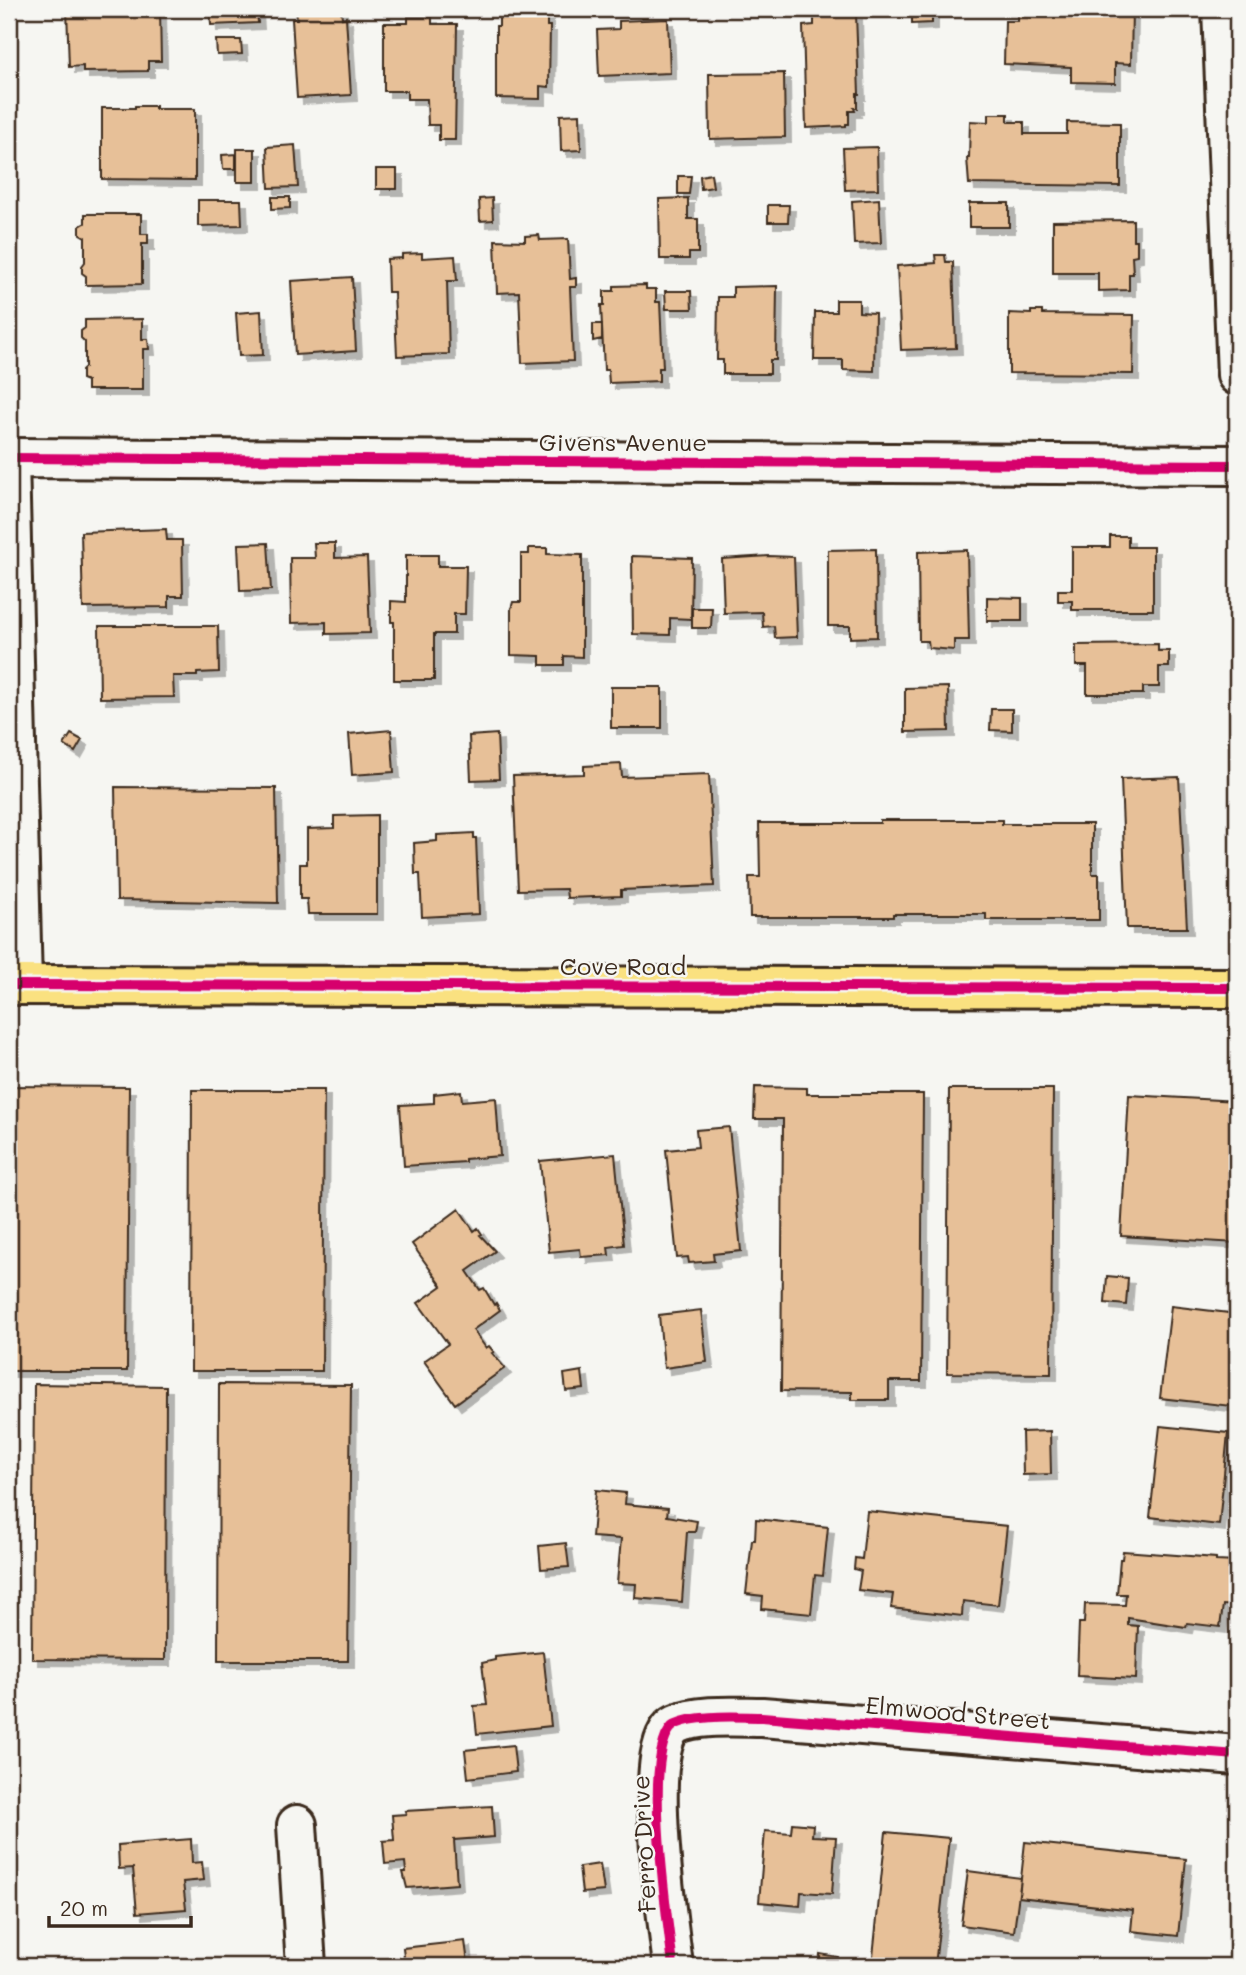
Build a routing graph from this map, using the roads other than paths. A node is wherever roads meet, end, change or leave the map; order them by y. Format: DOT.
graph roads {
  1 [pos="1222,9"];
  2 [pos="1237,375"];
  3 [pos="9,459"];
  4 [pos="1237,465"];
  5 [pos="16,985"];
  6 [pos="1237,988"];
  7 [pos="675,1724"];
  8 [pos="1237,1755"];
  9 [pos="297,1825"];
  10 [pos="306,1966"];
  11 [pos="673,1966"];
  1 -- 2 [label="street"];
  3 -- 4 [label="street, Givens Avenue"];
  3 -- 5 [label="street"];
  5 -- 6 [label="main road, Cove Road"];
  7 -- 8 [label="street, Elmwood Street"];
  7 -- 11 [label="street, Ferro Drive"];
  9 -- 10 [label="street"];
}
